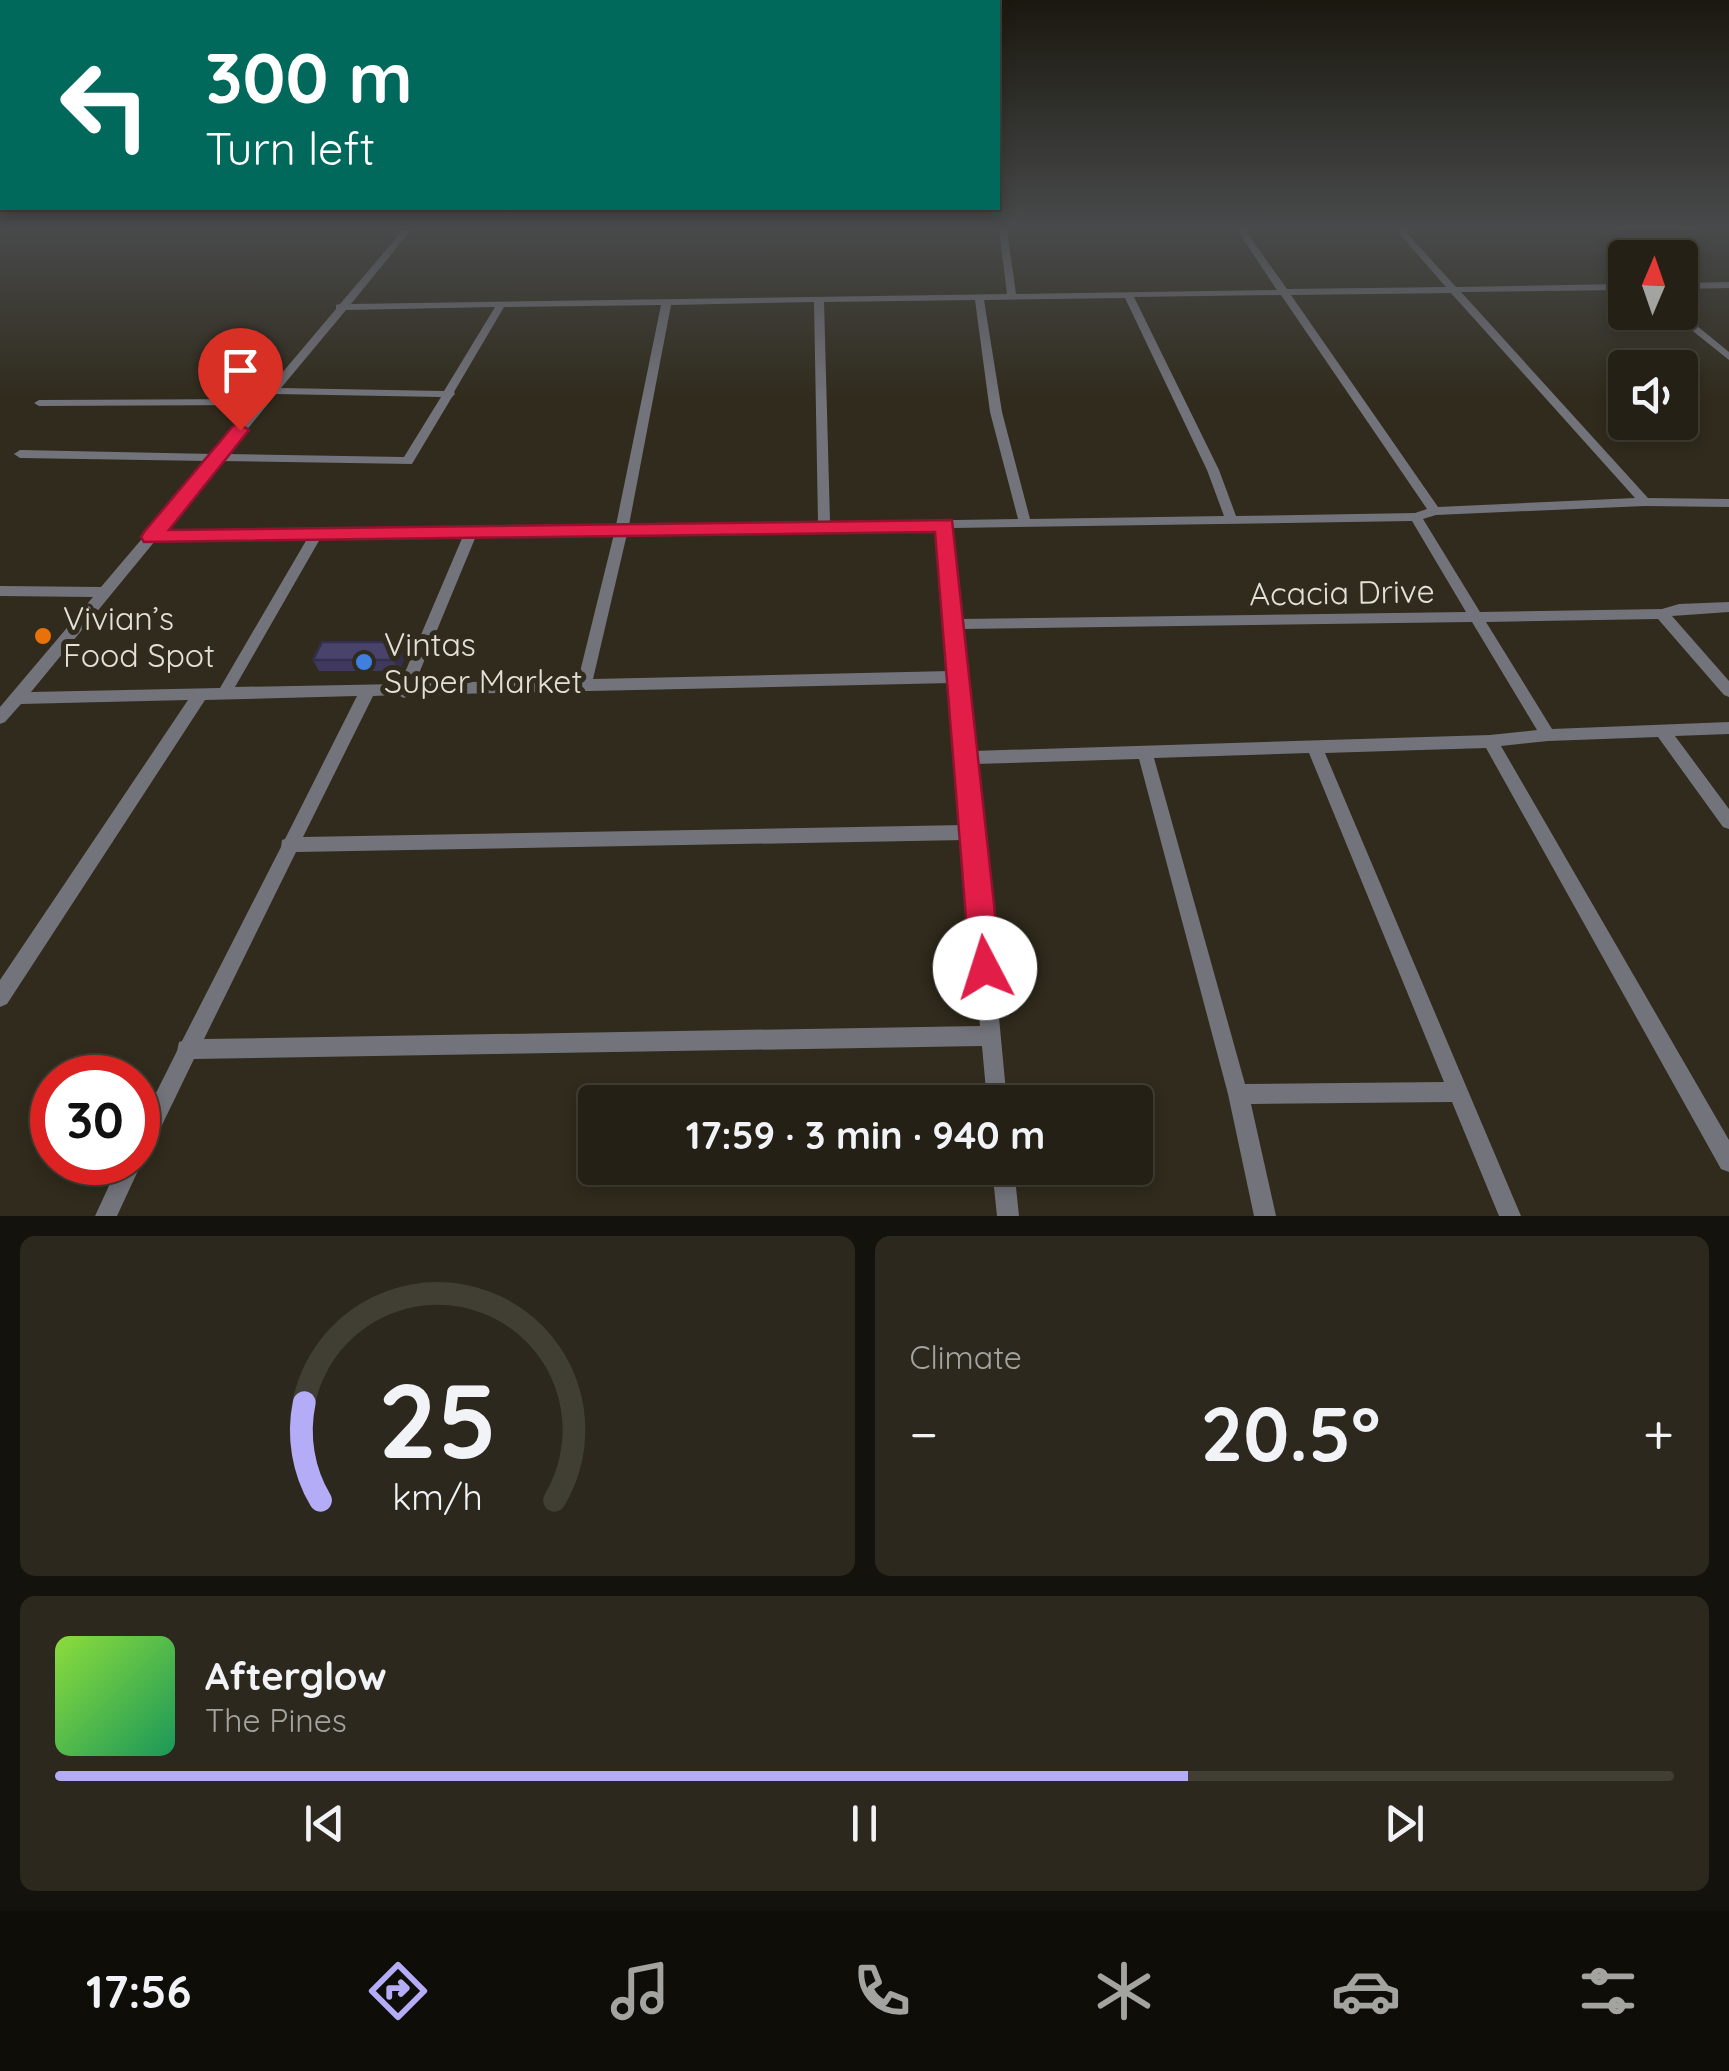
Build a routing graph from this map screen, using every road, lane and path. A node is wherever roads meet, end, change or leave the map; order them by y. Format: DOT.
graph roads {
  1 [pos="357,287"];
  2 [pos="1011,287"];
  3 [pos="1282,287"];
  4 [pos="1450,287"];
  5 [pos="1608,287"];
  6 [pos="1453,290"];
  7 [pos="1286,292"];
  8 [pos="1128,294"];
  9 [pos="1012,296"];
  10 [pos="979,297"];
  11 [pos="819,298"];
  12 [pos="668,302"];
  13 [pos="502,304"];
  14 [pos="340,307"];
  15 [pos="1695,330"];
  16 [pos="1729,357"];
  17 [pos="450,394"];
  18 [pos="267,397"];
  19 [pos="38,402"];
  20 [pos="20,454"];
  21 [pos="217,458"];
  22 [pos="1645,502"];
  23 [pos="1729,503"];
  24 [pos="1435,511"];
  25 [pos="1416,517"];
  26 [pos="1231,518"];
  27 [pos="1026,522"];
  28 [pos="945,524"];
  29 [pos="824,525"];
  30 [pos="622,529"];
  31 [pos="470,534"];
  32 [pos="315,536"];
  33 [pos="151,537"];
  34 [pos="0,591"];
  35 [pos="105,592"];
  36 [pos="1729,607"];
  37 [pos="1662,614"];
  38 [pos="1477,618"];
  39 [pos="954,624"];
  40 [pos="957,677"];
  41 [pos="584,687"];
  42 [pos="1729,690"];
  43 [pos="367,692"];
  44 [pos="404,692"];
  45 [pos="223,695"];
  46 [pos="200,696"];
  47 [pos="16,698"];
  48 [pos="0,718"];
  49 [pos="1729,728"];
  50 [pos="1662,730"];
  51 [pos="1548,734"];
  52 [pos="1490,741"];
  53 [pos="1314,746"];
  54 [pos="1145,753"];
  55 [pos="967,758"];
  56 [pos="1729,822"];
  57 [pos="974,832"];
  58 [pos="288,845"];
  59 [pos="0,998"];
  60 [pos="991,1036"];
  61 [pos="186,1049"];
  62 [pos="995,1085"];
  63 [pos="1458,1092"];
  64 [pos="1238,1094"];
  65 [pos="160,1104"];
  66 [pos="1729,1161"];
  67 [pos="121,1185"];
  68 [pos="1005,1185"];
  69 [pos="106,1216"];
  70 [pos="1008,1216"];
  71 [pos="1265,1216"];
  72 [pos="1510,1216"];
  1 -- 14 [label="street"];
  2 -- 9 [label="street"];
  3 -- 7 [label="street"];
  4 -- 6 [label="street"];
  5 -- 6 [label="street"];
  6 -- 7 [label="street"];
  6 -- 22 [label="street"];
  7 -- 8 [label="street"];
  7 -- 24 [label="street"];
  8 -- 9 [label="street"];
  8 -- 26 [label="street"];
  9 -- 10 [label="street"];
  10 -- 11 [label="street"];
  10 -- 27 [label="street"];
  11 -- 12 [label="street"];
  11 -- 29 [label="street"];
  12 -- 13 [label="street"];
  12 -- 30 [label="street"];
  13 -- 14 [label="street"];
  13 -- 17 [label="street"];
  14 -- 18 [label="street"];
  15 -- 16 [label="street"];
  17 -- 18 [label="street"];
  17 -- 21 [label="street"];
  18 -- 19 [label="street"];
  18 -- 21 [label="street"];
  20 -- 21 [label="street"];
  21 -- 33 [label="street"];
  22 -- 23 [label="street"];
  22 -- 24 [label="street"];
  24 -- 25 [label="street"];
  25 -- 26 [label="street"];
  25 -- 38 [label="street"];
  26 -- 27 [label="street"];
  27 -- 28 [label="street"];
  28 -- 29 [label="street"];
  28 -- 39 [label="street"];
  29 -- 30 [label="street"];
  30 -- 31 [label="street"];
  30 -- 41 [label="street"];
  31 -- 32 [label="street"];
  31 -- 44 [label="street"];
  32 -- 33 [label="street"];
  32 -- 45 [label="street"];
  33 -- 35 [label="street"];
  34 -- 35 [label="street"];
  35 -- 47 [label="street"];
  36 -- 37 [label="street, Acacia Drive"];
  37 -- 38 [label="street, Acacia Drive"];
  37 -- 42 [label="street"];
  38 -- 39 [label="street, Acacia Drive"];
  38 -- 51 [label="street"];
  39 -- 40 [label="street"];
  40 -- 41 [label="street"];
  40 -- 55 [label="street"];
  41 -- 44 [label="street"];
  43 -- 44 [label="street"];
  43 -- 45 [label="street"];
  43 -- 58 [label="street"];
  45 -- 46 [label="street"];
  46 -- 47 [label="street"];
  46 -- 59 [label="street"];
  47 -- 48 [label="street"];
  49 -- 50 [label="street"];
  50 -- 51 [label="street"];
  50 -- 56 [label="street"];
  51 -- 52 [label="street"];
  52 -- 53 [label="street"];
  52 -- 66 [label="street"];
  53 -- 54 [label="street"];
  53 -- 63 [label="street"];
  54 -- 55 [label="street"];
  54 -- 64 [label="street"];
  55 -- 57 [label="street"];
  57 -- 58 [label="street"];
  57 -- 60 [label="street"];
  58 -- 61 [label="street"];
  60 -- 61 [label="street"];
  60 -- 62 [label="street"];
  61 -- 65 [label="street"];
  63 -- 64 [label="street"];
  63 -- 72 [label="street"];
  64 -- 71 [label="street"];
  67 -- 69 [label="street"];
  68 -- 70 [label="street"];
}
